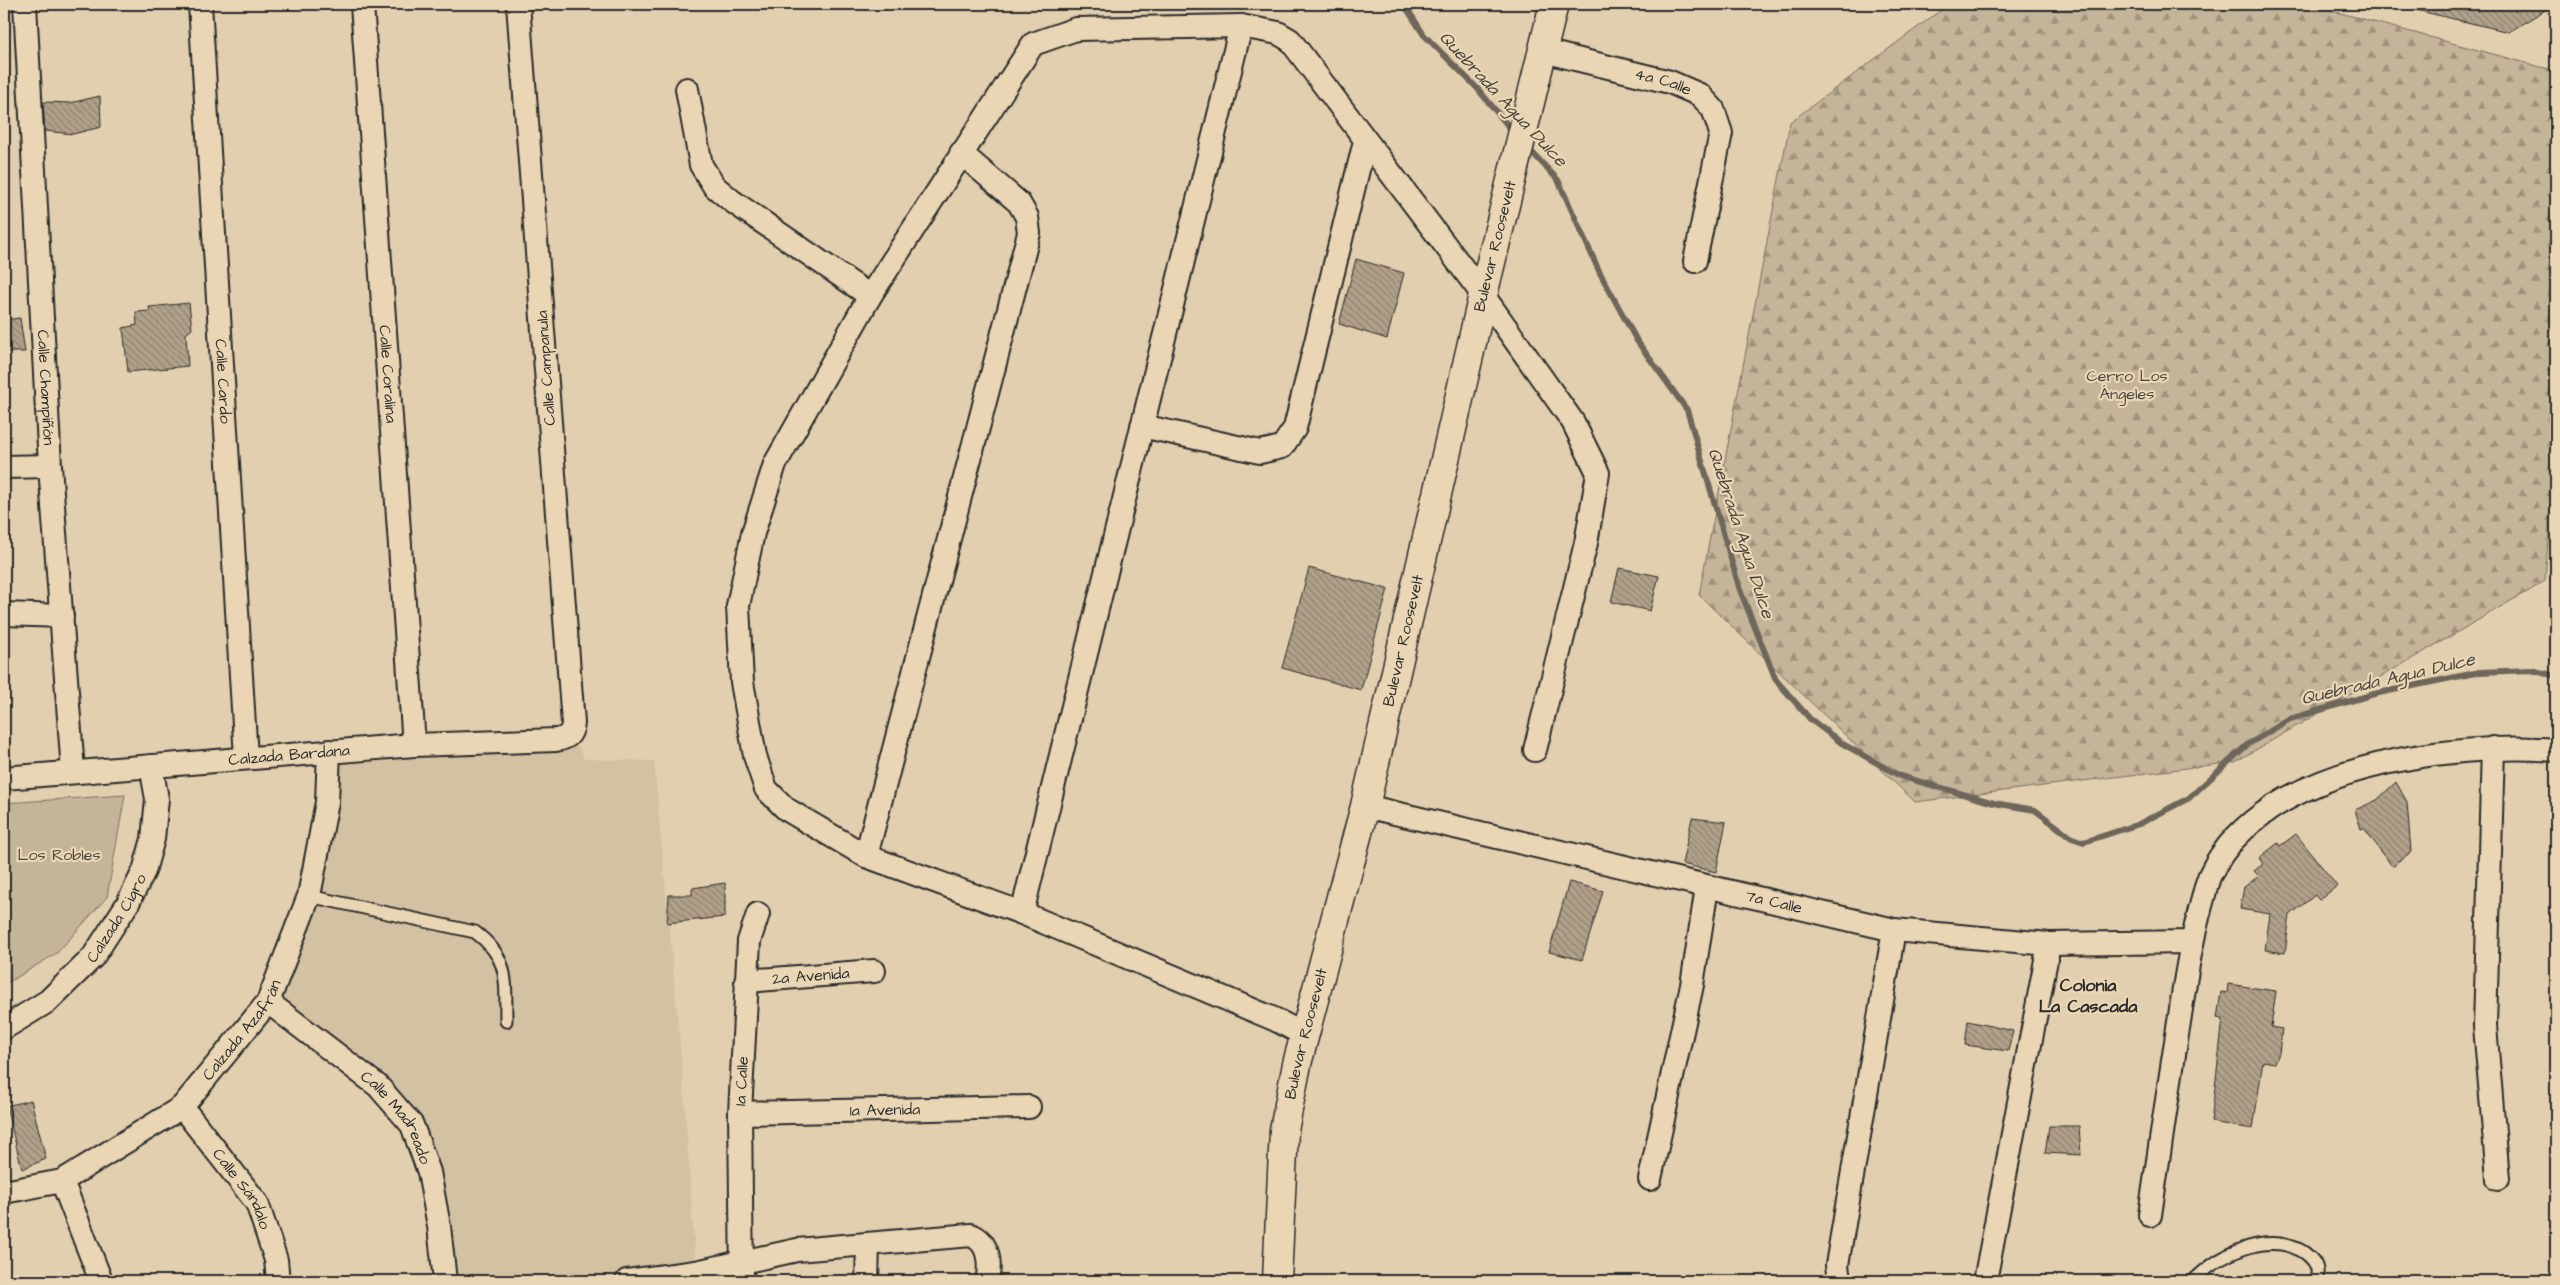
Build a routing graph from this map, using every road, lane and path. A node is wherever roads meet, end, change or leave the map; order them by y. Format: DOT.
graph roads {
  1 [pos="25,4"];
  2 [pos="200,4"];
  3 [pos="362,4"];
  4 [pos="518,4"];
  5 [pos="1554,4"];
  6 [pos="1241,26"];
  7 [pos="1542,51"];
  8 [pos="687,89"];
  9 [pos="1365,141"];
  10 [pos="961,153"];
  11 [pos="1695,261"];
  12 [pos="1483,295"];
  13 [pos="870,296"];
  14 [pos="1142,426"];
  15 [pos="50,466"];
  16 [pos="4,467"];
  17 [pos="4,614"];
  18 [pos="62,616"];
  19 [pos="572,732"];
  20 [pos="414,745"];
  21 [pos="2493,748"];
  22 [pos="1535,750"];
  23 [pos="2556,750"];
  24 [pos="329,751"];
  25 [pos="246,758"];
  26 [pos="151,766"];
  27 [pos="73,771"];
  28 [pos="4,778"];
  29 [pos="1365,806"];
  30 [pos="866,856"];
  31 [pos="1706,887"];
  32 [pos="309,896"];
  33 [pos="1022,913"];
  34 [pos="758,914"];
  35 [pos="1894,930"];
  36 [pos="2191,942"];
  37 [pos="2049,944"];
  38 [pos="874,971"];
  39 [pos="746,982"];
  40 [pos="268,1002"];
  41 [pos="506,1021"];
  42 [pos="4,1028"];
  43 [pos="1305,1035"];
  44 [pos="182,1107"];
  45 [pos="1029,1107"];
  46 [pos="740,1113"];
  47 [pos="1650,1179"];
  48 [pos="2498,1179"];
  49 [pos="62,1181"];
  50 [pos="4,1192"];
  51 [pos="2150,1215"];
  52 [pos="868,1245"];
  53 [pos="743,1264"];
  54 [pos="101,1281"];
  55 [pos="278,1281"];
  56 [pos="445,1281"];
  57 [pos="627,1281"];
  58 [pos="867,1281"];
  59 [pos="987,1281"];
  60 [pos="1277,1281"];
  61 [pos="1839,1281"];
  62 [pos="1985,1281"];
  63 [pos="2193,1281"];
  64 [pos="2317,1281"];
  1 -- 15 [label="street, Calle Champiñón"];
  2 -- 25 [label="street, Calle Cardo"];
  3 -- 20 [label="street, Calle Coralina"];
  4 -- 19 [label="street, Calle Campanula"];
  5 -- 7 [label="main road, Bulevar Roosevelt"];
  6 -- 9 [label="street"];
  6 -- 10 [label="street"];
  6 -- 14 [label="street"];
  7 -- 11 [label="street, 4a Calle"];
  7 -- 12 [label="main road, Bulevar Roosevelt"];
  8 -- 13 [label="street"];
  9 -- 12 [label="street"];
  9 -- 14 [label="street"];
  10 -- 13 [label="street"];
  10 -- 30 [label="street"];
  12 -- 22 [label="street"];
  12 -- 29 [label="main road, Bulevar Roosevelt"];
  13 -- 30 [label="street"];
  14 -- 33 [label="street"];
  15 -- 16 [label="street"];
  15 -- 18 [label="street, Calle Champiñón"];
  17 -- 18 [label="street"];
  18 -- 27 [label="street, Calle Champiñón"];
  19 -- 20 [label="street, Calzada Bardana"];
  20 -- 24 [label="street, Calzada Bardana"];
  21 -- 23 [label="street"];
  21 -- 36 [label="street"];
  21 -- 48 [label="street"];
  24 -- 25 [label="street, Calzada Bardana"];
  24 -- 32 [label="street, Calzada Azafrán"];
  25 -- 26 [label="street, Calzada Bardana"];
  26 -- 27 [label="street, Calzada Bardana"];
  26 -- 42 [label="street, Calzada Cigro"];
  27 -- 28 [label="street, Calzada Bardana"];
  29 -- 31 [label="street, 7a Calle"];
  29 -- 43 [label="main road, Bulevar Roosevelt"];
  30 -- 33 [label="street"];
  31 -- 35 [label="street, 7a Calle"];
  31 -- 47 [label="street"];
  32 -- 40 [label="street, Calzada Azafrán"];
  32 -- 41 [label="lane"];
  33 -- 43 [label="street"];
  34 -- 39 [label="street, 1a Calle"];
  35 -- 37 [label="street, 7a Calle"];
  35 -- 61 [label="street"];
  36 -- 37 [label="street, 7a Calle"];
  36 -- 51 [label="street"];
  37 -- 62 [label="street"];
  38 -- 39 [label="street, 2a Avenida"];
  39 -- 46 [label="street, 1a Calle"];
  40 -- 44 [label="street, Calzada Azafrán"];
  40 -- 56 [label="street, Calle Madreado"];
  43 -- 60 [label="main road, Bulevar Roosevelt"];
  44 -- 49 [label="street, Calzada Azafrán"];
  44 -- 55 [label="street, Calle Sándalo"];
  45 -- 46 [label="street, 1a Avenida"];
  46 -- 53 [label="street, 1a Calle"];
  49 -- 50 [label="street, Calzada Azafrán"];
  49 -- 54 [label="street"];
  52 -- 53 [label="street"];
  52 -- 58 [label="street"];
  52 -- 59 [label="street"];
  53 -- 57 [label="street"];
  63 -- 64 [label="lane"];
}
